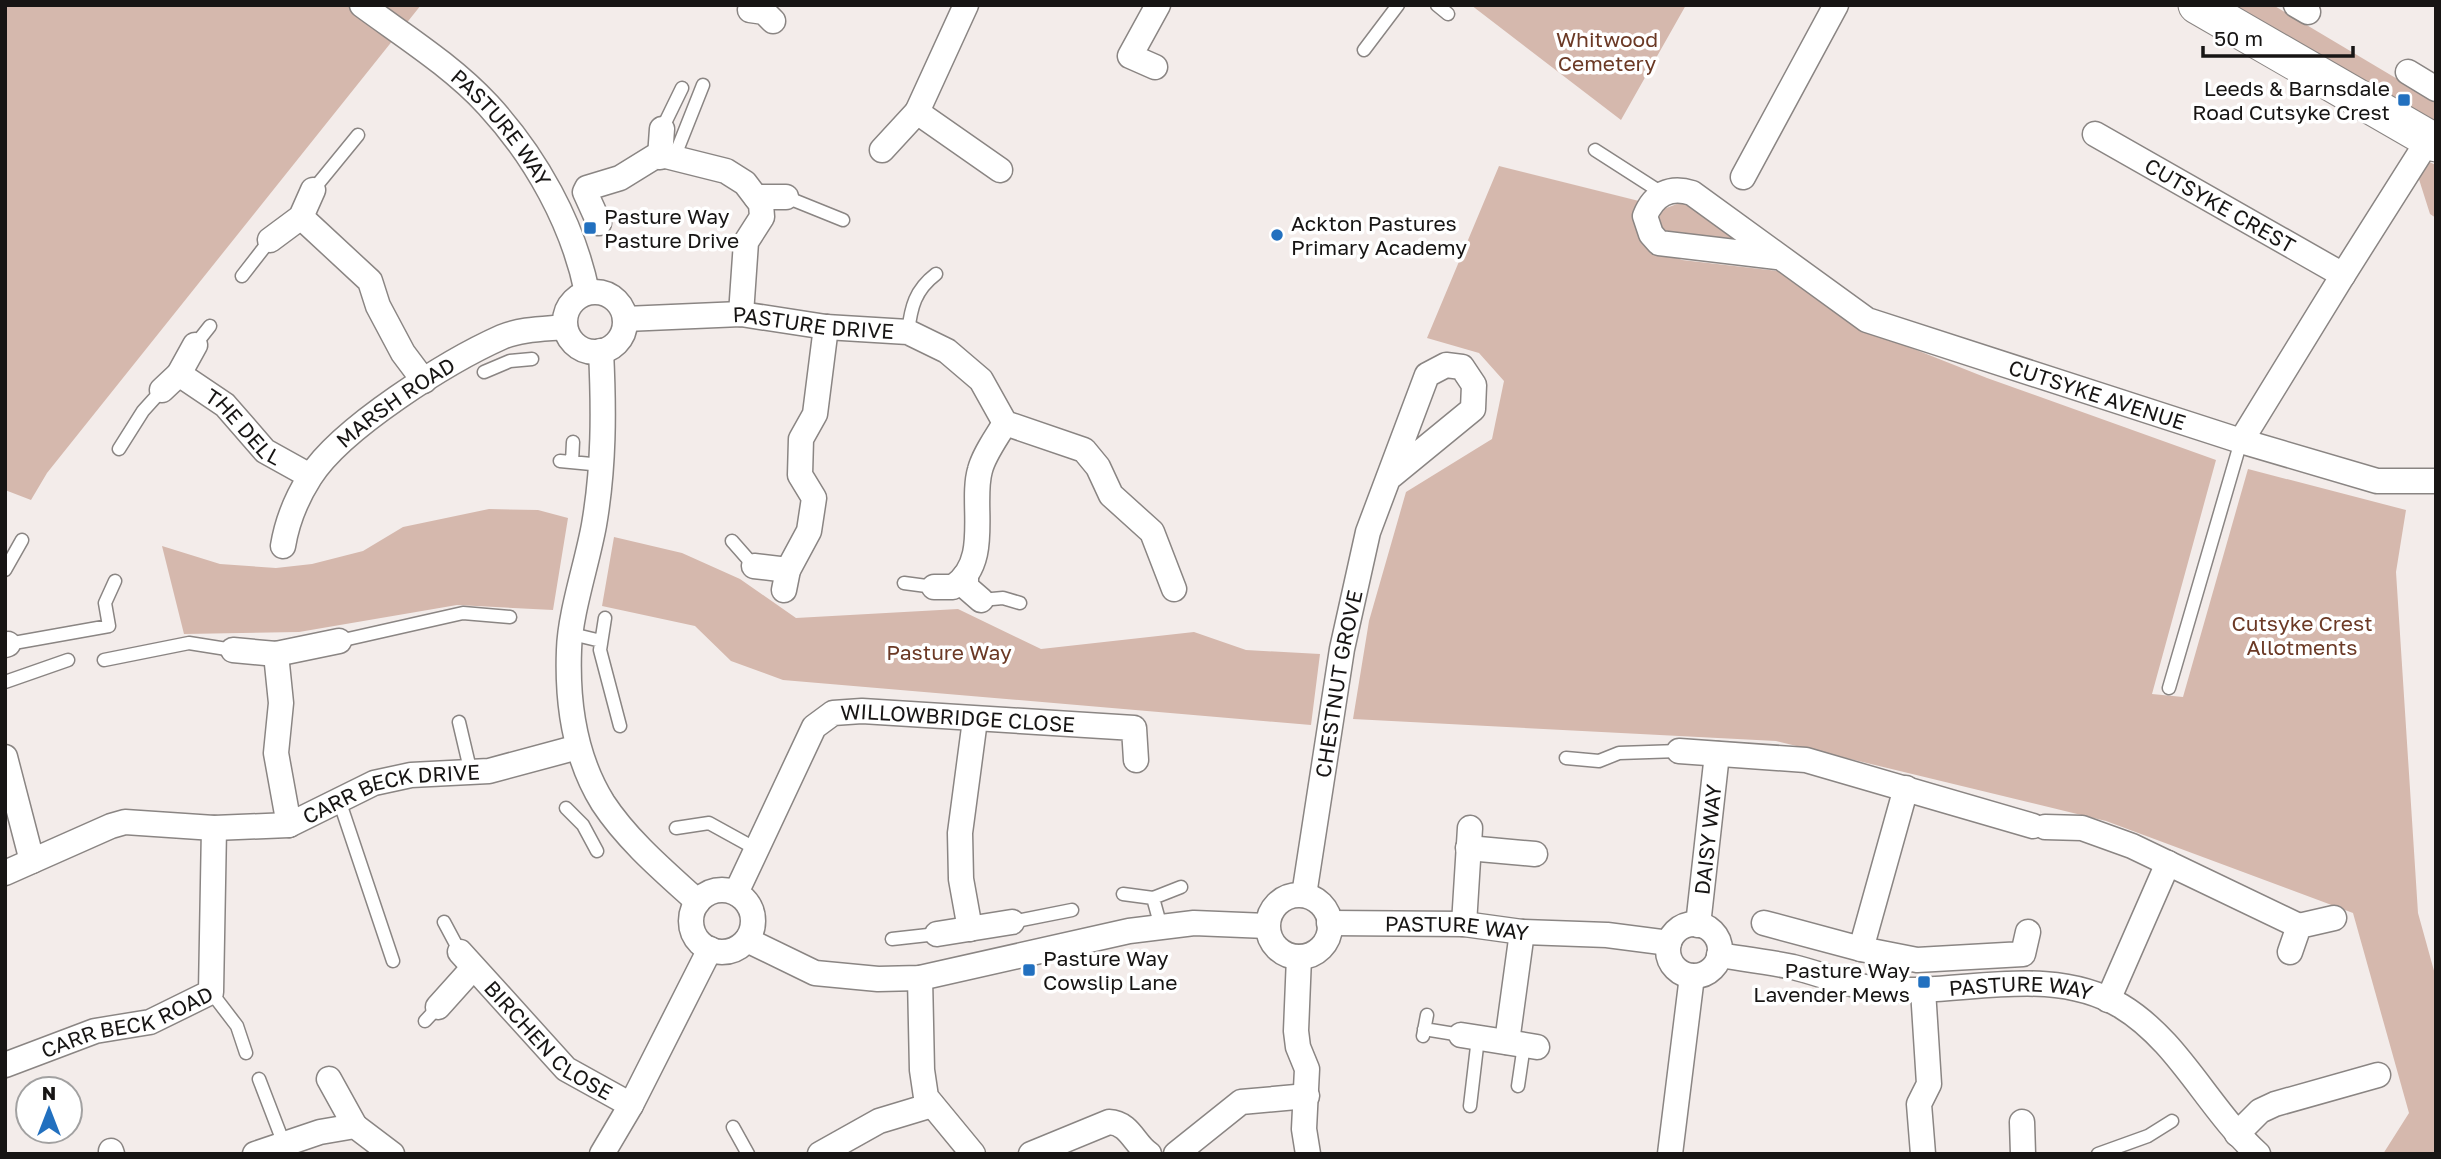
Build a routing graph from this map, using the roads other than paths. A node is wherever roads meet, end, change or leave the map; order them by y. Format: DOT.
graph roads {
  1 [pos="362,5"];
  2 [pos="966,5"];
  3 [pos="1158,5"];
  4 [pos="1398,5"];
  5 [pos="1437,5"];
  6 [pos="1836,5"];
  7 [pos="2197,5"];
  8 [pos="1448,14"];
  9 [pos="1364,50"];
  10 [pos="1155,67"];
  11 [pos="2408,72"];
  12 [pos="703,85"];
  13 [pos="682,88"];
  14 [pos="2436,89"];
  15 [pos="917,112"];
  16 [pos="662,129"];
  17 [pos="2095,134"];
  18 [pos="358,135"];
  19 [pos="2433,141"];
  20 [pos="881,150"];
  21 [pos="1595,150"];
  22 [pos="667,157"];
  23 [pos="1002,174"];
  24 [pos="1743,177"];
  25 [pos="313,190"];
  26 [pos="1662,193"];
  27 [pos="755,197"];
  28 [pos="786,197"];
  29 [pos="301,217"];
  30 [pos="843,220"];
  31 [pos="599,223"];
  32 [pos="270,240"];
  33 [pos="1777,257"];
  34 [pos="936,274"];
  35 [pos="2343,275"];
  36 [pos="242,276"];
  37 [pos="587,292"];
  38 [pos="741,314"];
  39 [pos="625,319"];
  40 [pos="565,327"];
  41 [pos="826,327"];
  42 [pos="908,332"];
  43 [pos="203,336"];
  44 [pos="504,336"];
  45 [pos="601,351"];
  46 [pos="532,359"];
  47 [pos="510,361"];
  48 [pos="484,372"];
  49 [pos="170,382"];
  50 [pos="424,382"];
  51 [pos="1005,423"];
  52 [pos="573,442"];
  53 [pos="2241,442"];
  54 [pos="119,449"];
  55 [pos="602,465"];
  56 [pos="310,476"];
  57 [pos="1390,477"];
  58 [pos="2436,481"];
  59 [pos="22,540"];
  60 [pos="732,541"];
  61 [pos="283,546"];
  62 [pos="754,566"];
  63 [pos="5,570"];
  64 [pos="966,575"];
  65 [pos="115,581"];
  66 [pos="904,583"];
  67 [pos="934,586"];
  68 [pos="1174,589"];
  69 [pos="981,600"];
  70 [pos="1020,603"];
  71 [pos="510,617"];
  72 [pos="605,618"];
  73 [pos="572,634"];
  74 [pos="339,640"];
  75 [pos="601,640"];
  76 [pos="7,644"];
  77 [pos="233,650"];
  78 [pos="276,654"];
  79 [pos="68,660"];
  80 [pos="104,660"];
  81 [pos="5,682"];
  82 [pos="2169,688"];
  83 [pos="975,720"];
  84 [pos="459,722"];
  85 [pos="620,726"];
  86 [pos="578,747"];
  87 [pos="1679,751"];
  88 [pos="1717,754"];
  89 [pos="5,757"];
  90 [pos="1566,758"];
  91 [pos="1136,760"];
  92 [pos="471,773"];
  93 [pos="1906,788"];
  94 [pos="339,800"];
  95 [pos="566,808"];
  96 [pos="597,819"];
  97 [pos="289,825"];
  98 [pos="214,828"];
  99 [pos="676,828"];
  100 [pos="758,850"];
  101 [pos="597,851"];
  102 [pos="1535,854"];
  103 [pos="32,861"];
  104 [pos="2168,863"];
  105 [pos="5,873"];
  106 [pos="1181,887"];
  107 [pos="736,893"];
  108 [pos="1123,894"];
  109 [pos="1304,895"];
  110 [pos="1153,898"];
  111 [pos="698,902"];
  112 [pos="1072,910"];
  113 [pos="2334,918"];
  114 [pos="444,922"];
  115 [pos="1012,922"];
  116 [pos="1329,923"];
  117 [pos="1764,923"];
  118 [pos="1464,924"];
  119 [pos="1698,925"];
  120 [pos="1268,926"];
  121 [pos="2299,926"];
  122 [pos="1161,927"];
  123 [pos="970,929"];
  124 [pos="1522,932"];
  125 [pos="2028,932"];
  126 [pos="937,934"];
  127 [pos="892,939"];
  128 [pos="747,940"];
  129 [pos="1669,943"];
  130 [pos="710,949"];
  131 [pos="1861,949"];
  132 [pos="2290,952"];
  133 [pos="1719,955"];
  134 [pos="1299,957"];
  135 [pos="467,960"];
  136 [pos="393,961"];
  137 [pos="1692,976"];
  138 [pos="920,978"];
  139 [pos="1923,990"];
  140 [pos="211,992"];
  141 [pos="2108,1000"];
  142 [pos="431,1014"];
  143 [pos="1427,1015"];
  144 [pos="1469,1036"];
  145 [pos="1523,1044"];
  146 [pos="246,1053"];
  147 [pos="5,1065"];
  148 [pos="2378,1075"];
  149 [pos="259,1079"];
  150 [pos="329,1079"];
  151 [pos="1518,1086"];
  152 [pos="1307,1096"];
  153 [pos="631,1105"];
  154 [pos="932,1105"];
  155 [pos="1470,1106"];
  156 [pos="2172,1121"];
  157 [pos="2022,1122"];
  158 [pos="355,1126"];
  159 [pos="733,1127"];
  160 [pos="284,1144"];
  161 [pos="2244,1146"];
  162 [pos="848,1148"];
  163 [pos="255,1154"];
  164 [pos="392,1154"];
  165 [pos="602,1154"];
  166 [pos="748,1154"];
  167 [pos="820,1154"];
  168 [pos="973,1154"];
  169 [pos="1031,1154"];
  170 [pos="1149,1154"];
  171 [pos="1176,1154"];
  172 [pos="1308,1154"];
  173 [pos="1670,1154"];
  174 [pos="1923,1154"];
  175 [pos="2023,1154"];
  176 [pos="2098,1154"];
  1 -- 37 [label="street, PASTURE WAY"];
  2 -- 15 [label="street"];
  3 -- 10 [label="street"];
  4 -- 9 [label="lane"];
  5 -- 8 [label="lane"];
  6 -- 24 [label="street"];
  7 -- 19 [label="main road"];
  11 -- 14 [label="street"];
  12 -- 22 [label="lane"];
  13 -- 16 [label="lane"];
  15 -- 20 [label="street"];
  15 -- 23 [label="street"];
  16 -- 22 [label="street"];
  17 -- 35 [label="street, CUTSYKE CREST"];
  18 -- 25 [label="lane"];
  19 -- 35 [label="street"];
  21 -- 26 [label="lane"];
  22 -- 27 [label="street"];
  22 -- 31 [label="street"];
  25 -- 29 [label="street"];
  26 -- 33 [label="street, CUTSYKE AVENUE"];
  26 -- 33 [label="street, CUTSYKE AVENUE"];
  27 -- 28 [label="street"];
  27 -- 38 [label="street"];
  28 -- 30 [label="lane"];
  29 -- 32 [label="street"];
  29 -- 50 [label="street"];
  32 -- 36 [label="lane"];
  33 -- 53 [label="street, CUTSYKE AVENUE"];
  34 -- 42 [label="lane"];
  35 -- 53 [label="street"];
  37 -- 39 [label="street"];
  37 -- 40 [label="street"];
  38 -- 39 [label="street, PASTURE DRIVE"];
  38 -- 41 [label="street, PASTURE DRIVE"];
  39 -- 45 [label="street"];
  40 -- 44 [label="street, MARSH ROAD"];
  40 -- 45 [label="street"];
  41 -- 42 [label="street, PASTURE DRIVE"];
  41 -- 62 [label="street"];
  42 -- 51 [label="street, PASTURE DRIVE"];
  43 -- 49 [label="street"];
  44 -- 47 [label="lane"];
  44 -- 50 [label="street, MARSH ROAD"];
  45 -- 55 [label="street"];
  46 -- 47 [label="lane"];
  47 -- 48 [label="lane"];
  49 -- 54 [label="lane"];
  49 -- 56 [label="street, THE DELL"];
  50 -- 56 [label="street, MARSH ROAD"];
  51 -- 64 [label="street"];
  51 -- 68 [label="street"];
  52 -- 55 [label="lane"];
  53 -- 58 [label="street, CUTSYKE AVENUE"];
  53 -- 82 [label="lane"];
  55 -- 73 [label="street"];
  56 -- 61 [label="street, MARSH ROAD"];
  57 -- 109 [label="street, CHESTNUT GROVE"];
  59 -- 63 [label="lane"];
  60 -- 62 [label="lane"];
  64 -- 67 [label="street"];
  64 -- 69 [label="street"];
  65 -- 76 [label="lane"];
  66 -- 67 [label="lane"];
  69 -- 70 [label="lane"];
  71 -- 74 [label="lane"];
  72 -- 75 [label="lane"];
  73 -- 75 [label="lane"];
  73 -- 86 [label="street"];
  74 -- 78 [label="street"];
  75 -- 85 [label="lane"];
  77 -- 78 [label="street"];
  77 -- 80 [label="lane"];
  78 -- 97 [label="street"];
  79 -- 81 [label="lane"];
  83 -- 91 [label="street, WILLOWBRIDGE CLOSE"];
  83 -- 100 [label="street, WILLOWBRIDGE CLOSE"];
  83 -- 123 [label="street"];
  84 -- 92 [label="lane"];
  86 -- 92 [label="street, CARR BECK DRIVE"];
  86 -- 96 [label="street"];
  87 -- 88 [label="street, DAISY WAY"];
  87 -- 90 [label="lane, DAISY WAY"];
  88 -- 93 [label="street, DAISY WAY"];
  88 -- 119 [label="street, DAISY WAY"];
  89 -- 103 [label="street"];
  92 -- 94 [label="street, CARR BECK DRIVE"];
  93 -- 104 [label="street, DAISY WAY"];
  93 -- 131 [label="street"];
  94 -- 97 [label="street, CARR BECK DRIVE"];
  94 -- 136 [label="lane"];
  95 -- 96 [label="lane"];
  96 -- 101 [label="lane"];
  96 -- 111 [label="street"];
  97 -- 98 [label="street, CARR BECK DRIVE"];
  98 -- 103 [label="street, CARR BECK DRIVE"];
  98 -- 140 [label="street, CARR BECK ROAD"];
  99 -- 100 [label="lane"];
  100 -- 107 [label="street, WILLOWBRIDGE CLOSE"];
  102 -- 118 [label="street"];
  103 -- 105 [label="street, CARR BECK DRIVE"];
  104 -- 121 [label="street, DAISY WAY"];
  104 -- 141 [label="street"];
  106 -- 110 [label="lane"];
  107 -- 111 [label="street"];
  107 -- 128 [label="street"];
  108 -- 110 [label="lane"];
  109 -- 116 [label="street"];
  109 -- 120 [label="street"];
  110 -- 122 [label="lane"];
  111 -- 130 [label="street"];
  112 -- 115 [label="lane"];
  113 -- 121 [label="street"];
  114 -- 135 [label="lane"];
  115 -- 123 [label="street"];
  116 -- 118 [label="street, PASTURE WAY"];
  116 -- 134 [label="street"];
  117 -- 131 [label="street"];
  118 -- 124 [label="street, PASTURE WAY"];
  119 -- 129 [label="street"];
  119 -- 133 [label="street"];
  120 -- 122 [label="street"];
  120 -- 134 [label="street"];
  121 -- 132 [label="street"];
  122 -- 138 [label="street"];
  123 -- 126 [label="street"];
  124 -- 129 [label="street, PASTURE WAY"];
  124 -- 145 [label="street"];
  125 -- 131 [label="street"];
  126 -- 127 [label="lane"];
  128 -- 130 [label="street"];
  128 -- 138 [label="street"];
  129 -- 137 [label="street"];
  130 -- 153 [label="street"];
  133 -- 137 [label="street"];
  133 -- 139 [label="street, PASTURE WAY"];
  134 -- 152 [label="street"];
  135 -- 142 [label="street, BIRCHEN CLOSE"];
  135 -- 153 [label="street, BIRCHEN CLOSE"];
  137 -- 173 [label="street"];
  138 -- 154 [label="street"];
  139 -- 141 [label="street, PASTURE WAY"];
  139 -- 174 [label="street"];
  140 -- 146 [label="lane"];
  140 -- 147 [label="street, CARR BECK ROAD"];
  141 -- 161 [label="street, PASTURE WAY"];
  143 -- 144 [label="lane"];
  144 -- 145 [label="street"];
  144 -- 155 [label="lane"];
  145 -- 151 [label="lane"];
  148 -- 161 [label="street"];
  149 -- 160 [label="lane"];
  150 -- 158 [label="street"];
  152 -- 171 [label="street"];
  152 -- 172 [label="street"];
  153 -- 165 [label="street"];
  154 -- 162 [label="street"];
  154 -- 168 [label="street"];
  156 -- 176 [label="lane"];
  157 -- 175 [label="street"];
  158 -- 160 [label="street"];
  158 -- 164 [label="street"];
  159 -- 166 [label="lane"];
  160 -- 163 [label="street"];
  162 -- 167 [label="street"];
  169 -- 170 [label="street"];
}
